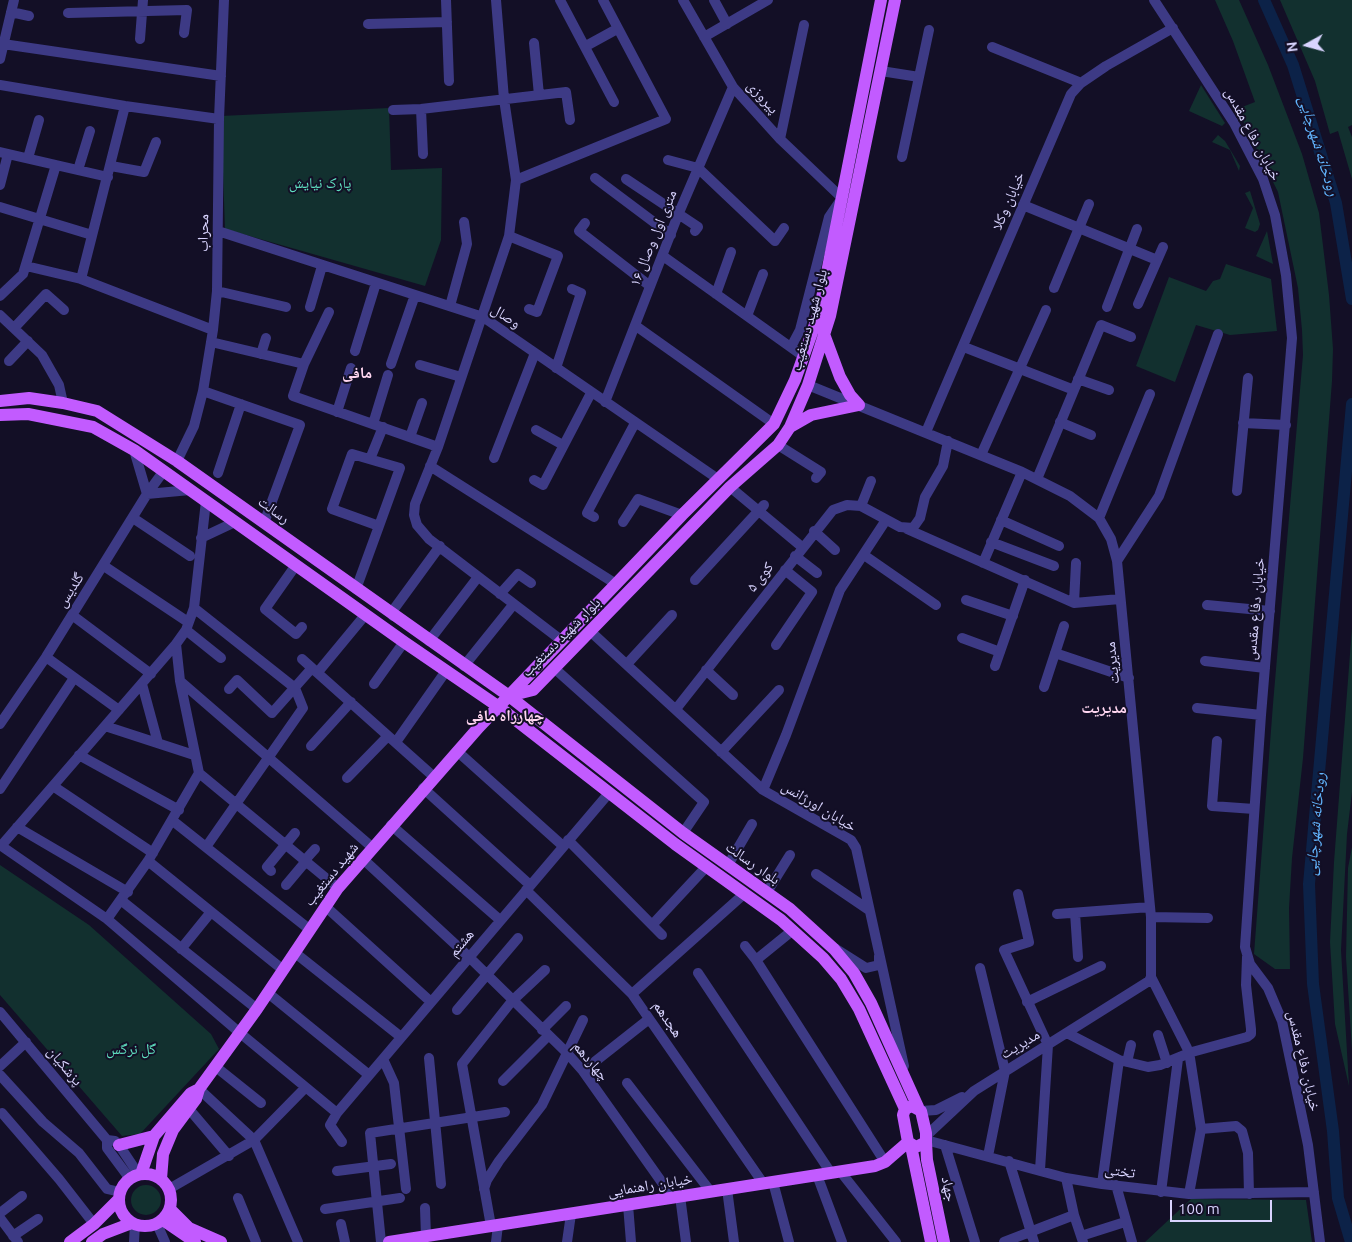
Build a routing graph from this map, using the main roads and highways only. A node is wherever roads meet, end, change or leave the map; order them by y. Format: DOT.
graph roads {
  1 [pos="881,0"];
  2 [pos="895,0"];
  3 [pos="824,334"];
  4 [pos="795,380"];
  5 [pos="808,385"];
  6 [pos="0,401"];
  7 [pos="98,411"];
  8 [pos="0,415"];
  9 [pos="93,427"];
  10 [pos="790,427"];
  11 [pos="718,479"];
  12 [pos="730,487"];
  13 [pos="393,616"];
  14 [pos="385,628"];
  15 [pos="509,696"];
  16 [pos="499,707"];
  17 [pos="683,833"];
  18 [pos="675,844"];
  19 [pos="790,910"];
  20 [pos="781,920"];
  21 [pos="199,1089"];
  22 [pos="914,1109"];
  23 [pos="154,1136"];
  24 [pos="926,1139"];
  25 [pos="113,1142"];
  26 [pos="909,1144"];
  27 [pos="927,1160"];
  28 [pos="913,1163"];
  29 [pos="137,1176"];
  30 [pos="161,1179"];
  31 [pos="120,1196"];
  32 [pos="170,1209"];
  33 [pos="160,1222"];
  34 [pos="133,1223"];
  35 [pos="190,1240"];
  36 [pos="70,1242"];
  37 [pos="92,1242"];
  38 [pos="221,1242"];
  39 [pos="389,1242"];
  40 [pos="931,1242"];
  41 [pos="944,1242"];
  1 -- 4 [label="main road, بلوار شهید دستغیب"];
  2 -- 3 [label="main road, بلوار شهید دستغیب"];
  3 -- 5 [label="main road, بلوار شهید دستغیب"];
  3 -- 10 [label="main road"];
  4 -- 5 [label="main road"];
  4 -- 11 [label="main road, بلوار شهید دستغیب"];
  5 -- 10 [label="main road, بلوار شهید دستغیب"];
  6 -- 7 [label="main road, رسالت"];
  7 -- 9 [label="main road"];
  7 -- 13 [label="main road, رسالت"];
  8 -- 9 [label="main road"];
  9 -- 14 [label="main road"];
  10 -- 12 [label="main road, بلوار شهید دستغیب"];
  11 -- 12 [label="main road"];
  11 -- 15 [label="main road, بلوار شهید دستغیب"];
  12 -- 15 [label="main road, بلوار شهید دستغیب"];
  13 -- 14 [label="main road"];
  13 -- 15 [label="main road, رسالت"];
  14 -- 16 [label="main road"];
  15 -- 16 [label="main road, شهید دستغیب"];
  15 -- 17 [label="main road, بلوار رسالت"];
  16 -- 18 [label="main road, بلوار رسالت"];
  16 -- 21 [label="main road, شهید دستغیب"];
  17 -- 18 [label="main road"];
  17 -- 19 [label="main road, بلوار رسالت"];
  18 -- 20 [label="main road, بلوار رسالت"];
  19 -- 20 [label="main road"];
  19 -- 22 [label="main road, بلوار رسالت"];
  20 -- 22 [label="main road, بلوار رسالت"];
  21 -- 23 [label="main road"];
  21 -- 30 [label="main road"];
  22 -- 24 [label="main road, جهاد"];
  22 -- 26 [label="main road, جهاد"];
  23 -- 25 [label="main road"];
  23 -- 29 [label="main road"];
  24 -- 26 [label="main road"];
  24 -- 27 [label="main road, جهاد"];
  26 -- 28 [label="main road, جهاد"];
  26 -- 39 [label="main road, خیابان راهنمایی"];
  27 -- 28 [label="main road"];
  27 -- 41 [label="main road, جهاد"];
  28 -- 40 [label="main road, جهاد"];
  29 -- 30 [label="main road"];
  29 -- 31 [label="main road"];
  30 -- 32 [label="main road"];
  31 -- 34 [label="main road"];
  31 -- 36 [label="main road"];
  32 -- 33 [label="main road"];
  32 -- 38 [label="main road"];
  33 -- 34 [label="main road"];
  33 -- 35 [label="main road"];
  34 -- 37 [label="main road"];
}
